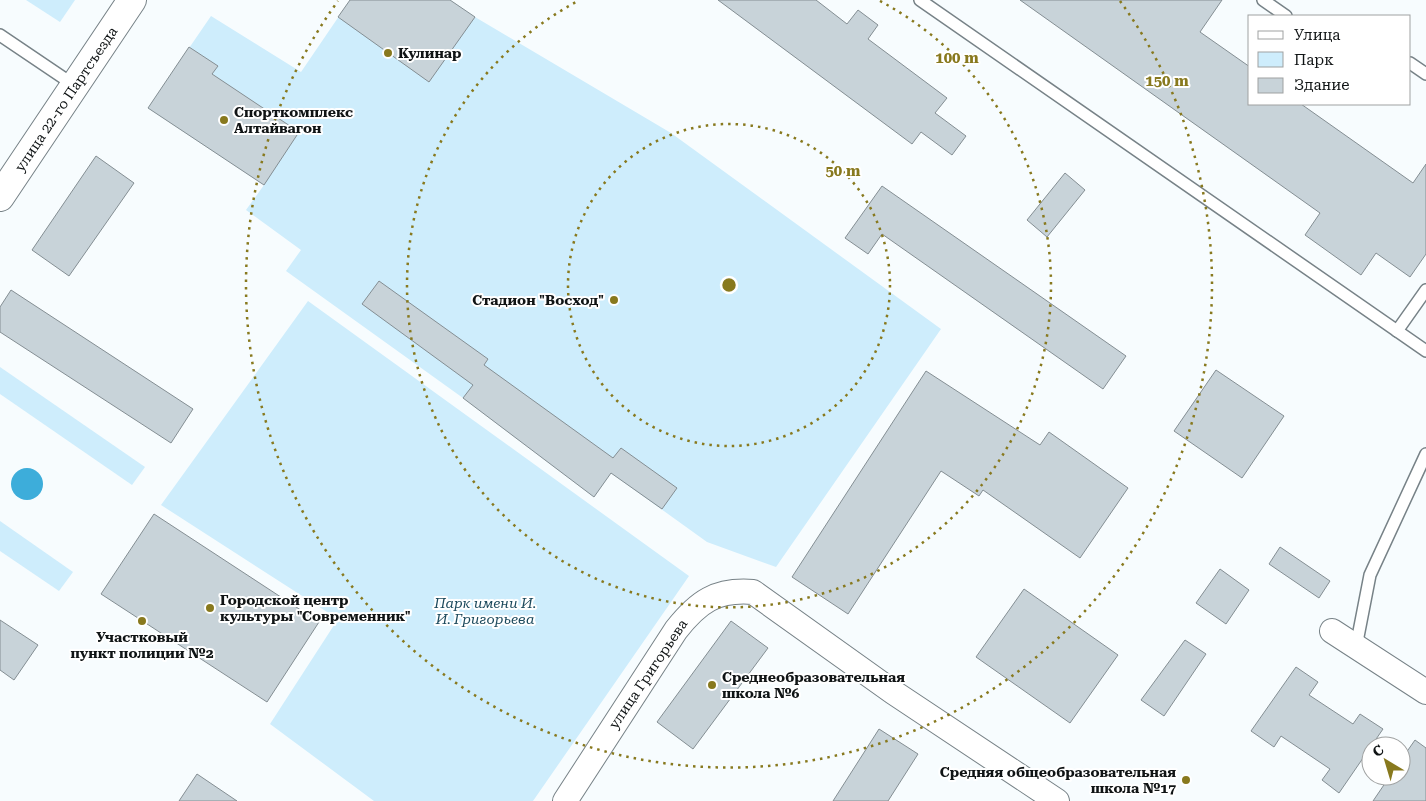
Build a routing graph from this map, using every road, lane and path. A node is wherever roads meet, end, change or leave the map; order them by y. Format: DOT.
graph roads {
  1 [pos="132,0"];
  2 [pos="920,0"];
  3 [pos="1263,0"];
  4 [pos="1285,15"];
  5 [pos="0,35"];
  6 [pos="1411,64"];
  7 [pos="1426,74"];
  8 [pos="74,85"];
  9 [pos="0,198"];
  10 [pos="1426,290"];
  11 [pos="1397,331"];
  12 [pos="1426,351"];
  13 [pos="1426,454"];
  14 [pos="1332,631"];
  15 [pos="1356,647"];
  16 [pos="1426,692"];
  17 [pos="565,801"];
  18 [pos="1057,801"];
  1 -- 8 [label="street, улица 22-го Партсъезда"];
  2 -- 11 [label="lane"];
  3 -- 4 [label="lane"];
  5 -- 8 [label="lane"];
  6 -- 7 [label="lane"];
  8 -- 9 [label="street, улица 22-го Партсъезда"];
  10 -- 11 [label="lane"];
  11 -- 12 [label="lane"];
  13 -- 15 [label="lane"];
  14 -- 15 [label="street"];
  15 -- 16 [label="street"];
  17 -- 18 [label="street, улица Григорьева"];
}
